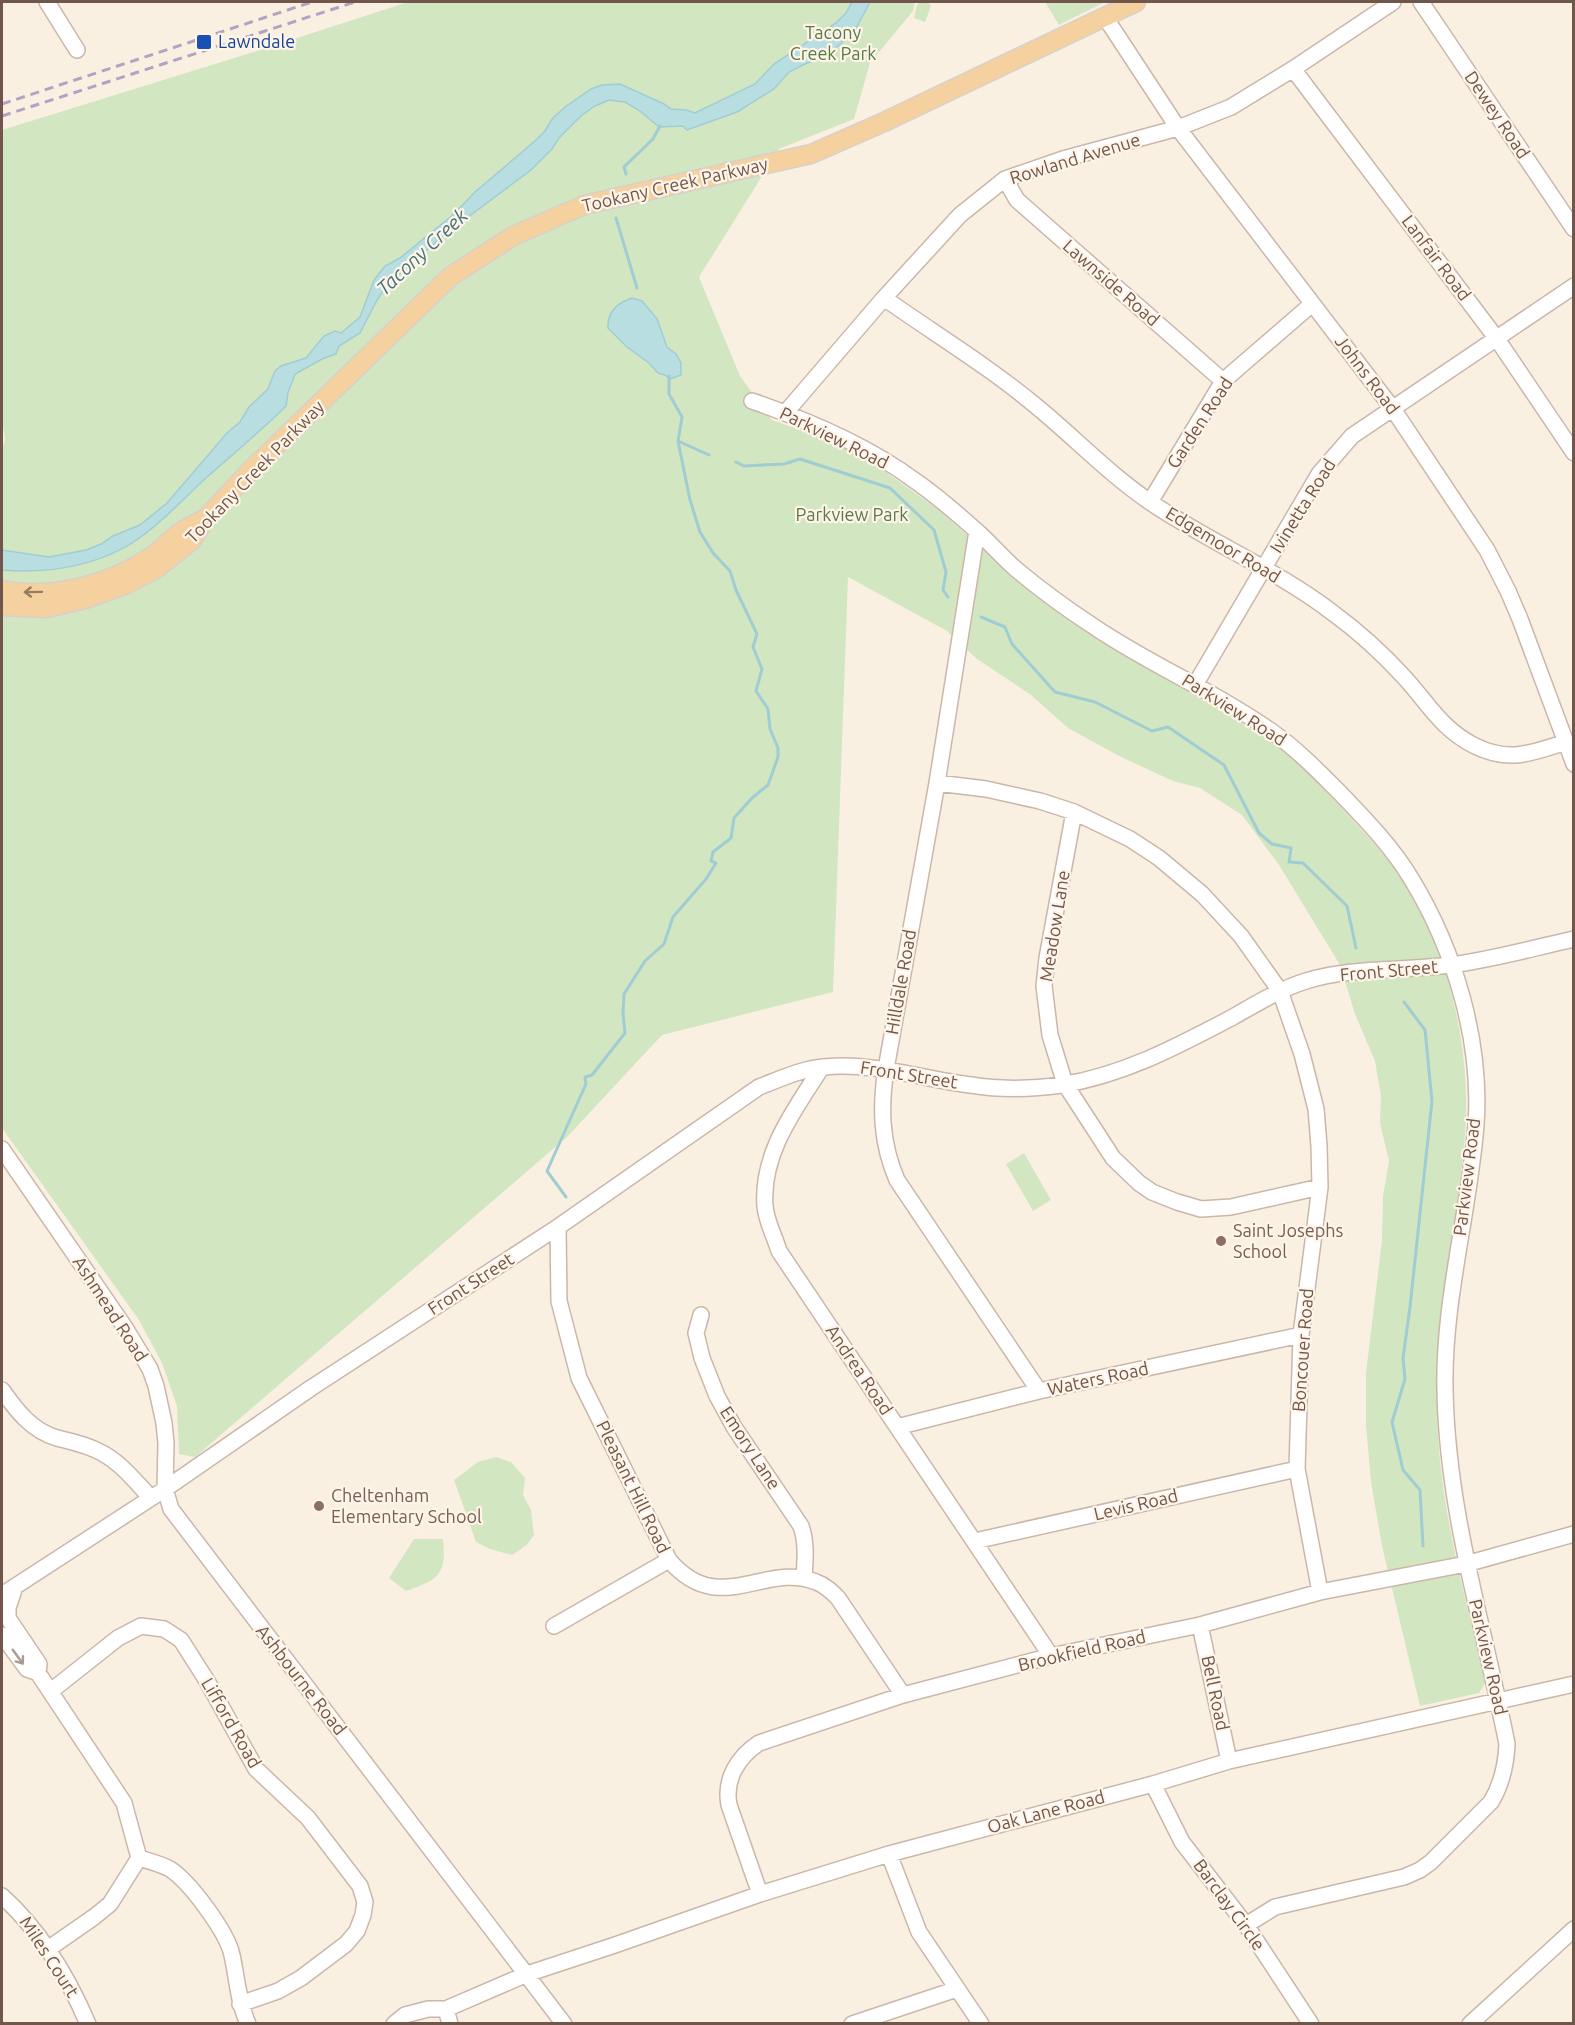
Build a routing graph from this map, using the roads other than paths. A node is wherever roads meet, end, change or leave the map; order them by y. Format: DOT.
graph roads {
  1 [pos="47,2"];
  2 [pos="1136,2"];
  3 [pos="1393,2"];
  4 [pos="1421,2"];
  5 [pos="1105,17"];
  6 [pos="77,50"];
  7 [pos="1293,69"];
  8 [pos="1178,128"];
  9 [pos="1005,179"];
  10 [pos="1574,229"];
  11 [pos="1574,285"];
  12 [pos="884,298"];
  13 [pos="1312,303"];
  14 [pos="1497,339"];
  15 [pos="1223,381"];
  16 [pos="752,401"];
  17 [pos="1393,409"];
  18 [pos="786,412"];
  19 [pos="1574,453"];
  20 [pos="1150,502"];
  21 [pos="205,519"];
  22 [pos="977,531"];
  23 [pos="1263,569"];
  24 [pos="2,590"];
  25 [pos="2,606"];
  26 [pos="1195,685"];
  27 [pos="1566,742"];
  28 [pos="1574,764"];
  29 [pos="937,783"];
  30 [pos="1074,812"];
  31 [pos="1574,939"];
  32 [pos="1451,965"];
  33 [pos="1280,991"];
  34 [pos="822,1067"];
  35 [pos="886,1069"];
  36 [pos="1065,1084"];
  37 [pos="2,1149"];
  38 [pos="1320,1186"];
  39 [pos="558,1227"];
  40 [pos="701,1315"];
  41 [pos="1301,1335"];
  42 [pos="2,1390"];
  43 [pos="1039,1391"];
  44 [pos="897,1427"];
  45 [pos="1297,1469"];
  46 [pos="165,1489"];
  47 [pos="150,1497"];
  48 [pos="1574,1534"];
  49 [pos="975,1541"];
  50 [pos="669,1560"];
  51 [pos="1466,1564"];
  52 [pos="804,1578"];
  53 [pos="8,1591"];
  54 [pos="1320,1592"];
  55 [pos="1200,1625"];
  56 [pos="554,1626"];
  57 [pos="2,1635"];
  58 [pos="1051,1656"];
  59 [pos="38,1672"];
  60 [pos="1574,1684"];
  61 [pos="51,1691"];
  62 [pos="903,1695"];
  63 [pos="1499,1701"];
  64 [pos="1229,1761"];
  65 [pos="1153,1784"];
  66 [pos="889,1854"];
  67 [pos="139,1858"];
  68 [pos="760,1894"];
  69 [pos="2,1896"];
  70 [pos="1246,1925"];
  71 [pos="1574,1929"];
  72 [pos="48,1949"];
  73 [pos="527,1974"];
  74 [pos="957,1989"];
  75 [pos="240,2004"];
  76 [pos="448,2016"];
  77 [pos="88,2024"];
  78 [pos="248,2024"];
  79 [pos="394,2024"];
  80 [pos="564,2024"];
  81 [pos="852,2024"];
  82 [pos="981,2024"];
  83 [pos="1311,2024"];
  84 [pos="1470,2024"];
  1 -- 6 [label="street"];
  2 -- 5 [label="main road, Tookany Creek Parkway"];
  3 -- 7 [label="street, Rowland Avenue"];
  4 -- 10 [label="street, Dewey Road"];
  5 -- 8 [label="street, Johns Road"];
  5 -- 21 [label="main road, Tookany Creek Parkway"];
  7 -- 8 [label="street, Rowland Avenue"];
  7 -- 14 [label="street, Lanfair Road"];
  8 -- 9 [label="street, Rowland Avenue"];
  8 -- 13 [label="street, Johns Road"];
  9 -- 12 [label="street, Rowland Avenue"];
  9 -- 15 [label="street, Lawnside Road"];
  11 -- 14 [label="street, Ivinetta Road"];
  12 -- 18 [label="street, Rowland Avenue"];
  12 -- 20 [label="street, Edgemoor Road"];
  13 -- 15 [label="street, Garden Road"];
  13 -- 17 [label="street, Johns Road"];
  14 -- 17 [label="street, Ivinetta Road"];
  14 -- 19 [label="street, Lanfair Road"];
  15 -- 20 [label="street, Garden Road"];
  16 -- 18 [label="street, Parkview Road"];
  17 -- 23 [label="street, Ivinetta Road"];
  17 -- 27 [label="street, Johns Road"];
  18 -- 22 [label="street, Parkview Road"];
  20 -- 23 [label="street, Edgemoor Road"];
  21 -- 24 [label="main road, Tookany Creek Parkway, one-way"];
  21 -- 25 [label="main road, Tookany Creek Parkway"];
  22 -- 26 [label="street, Parkview Road"];
  22 -- 29 [label="street, Hilldale Road"];
  23 -- 26 [label="street, Ivinetta Road"];
  23 -- 27 [label="street, Edgemoor Road"];
  26 -- 32 [label="street, Parkview Road"];
  27 -- 28 [label="street, Johns Road"];
  29 -- 30 [label="street, Boncouer Road"];
  29 -- 35 [label="street, Hilldale Road"];
  30 -- 33 [label="street, Boncouer Road"];
  30 -- 36 [label="street, Meadow Lane"];
  31 -- 32 [label="street, Front Street"];
  32 -- 33 [label="street, Front Street"];
  32 -- 51 [label="street, Parkview Road"];
  33 -- 36 [label="street, Front Street"];
  33 -- 38 [label="street, Boncouer Road"];
  34 -- 35 [label="street, Front Street"];
  34 -- 39 [label="street, Front Street"];
  34 -- 44 [label="street, Andrea Road"];
  35 -- 36 [label="street, Front Street"];
  35 -- 43 [label="street, Hilldale Road"];
  36 -- 38 [label="street, Meadow Lane"];
  37 -- 46 [label="street, Ashmead Road"];
  38 -- 41 [label="street, Boncouer Road"];
  39 -- 46 [label="street, Front Street"];
  39 -- 50 [label="street, Pleasant Hill Road"];
  40 -- 52 [label="street, Emory Lane"];
  41 -- 43 [label="street, Waters Road"];
  41 -- 45 [label="street, Boncouer Road"];
  42 -- 47 [label="street"];
  43 -- 44 [label="street, Waters Road"];
  44 -- 49 [label="street, Andrea Road"];
  45 -- 49 [label="street, Levis Road"];
  45 -- 54 [label="street, Boncouer Road"];
  46 -- 47 [label="street"];
  46 -- 73 [label="street, Ashbourne Road"];
  47 -- 53 [label="street"];
  48 -- 51 [label="street, Brookfield Road"];
  49 -- 58 [label="street, Andrea Road"];
  50 -- 52 [label="street, Pleasant Hill Road"];
  50 -- 56 [label="street"];
  51 -- 54 [label="street, Brookfield Road"];
  51 -- 63 [label="street, Parkview Road"];
  52 -- 62 [label="street, Pleasant Hill Road"];
  53 -- 59 [label="street"];
  54 -- 55 [label="street, Brookfield Road"];
  55 -- 58 [label="street, Brookfield Road"];
  55 -- 64 [label="street, Bell Road"];
  57 -- 59 [label="street, one-way"];
  58 -- 62 [label="street, Brookfield Road"];
  59 -- 61 [label="street"];
  60 -- 63 [label="street, Oak Lane Road"];
  61 -- 67 [label="street"];
  61 -- 75 [label="street, Lifford Road"];
  62 -- 68 [label="street, Brookfield Road"];
  63 -- 64 [label="street, Oak Lane Road"];
  63 -- 70 [label="street, Parkview Road"];
  64 -- 65 [label="street, Oak Lane Road"];
  65 -- 66 [label="street, Oak Lane Road"];
  65 -- 70 [label="street, Barclay Circle"];
  66 -- 68 [label="street, Oak Lane Road"];
  66 -- 74 [label="street"];
  67 -- 72 [label="street"];
  67 -- 75 [label="street"];
  68 -- 73 [label="street, Oak Lane Road"];
  69 -- 72 [label="street, Miles Court"];
  70 -- 83 [label="street, Barclay Circle"];
  71 -- 84 [label="street"];
  72 -- 77 [label="street, Miles Court"];
  73 -- 76 [label="street"];
  73 -- 80 [label="street, Ashbourne Road"];
  74 -- 81 [label="street"];
  74 -- 82 [label="street"];
  75 -- 78 [label="street"];
  76 -- 79 [label="street"];
}
